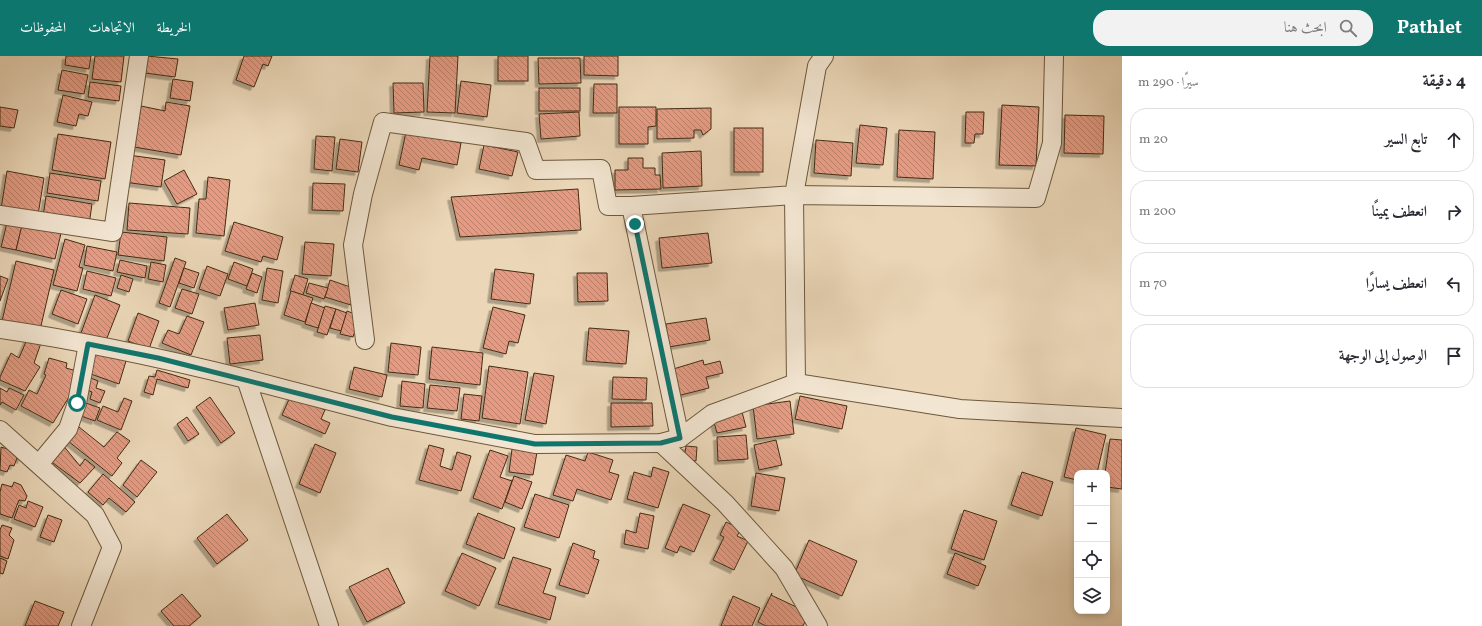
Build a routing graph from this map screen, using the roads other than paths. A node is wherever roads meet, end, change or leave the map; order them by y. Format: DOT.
graph roads {
  1 [pos="140,56"];
  2 [pos="824,56"];
  3 [pos="1054,56"];
  4 [pos="794,195"];
  5 [pos="630,206"];
  6 [pos="0,215"];
  7 [pos="0,329"];
  8 [pos="365,340"];
  9 [pos="88,344"];
  10 [pos="246,379"];
  11 [pos="796,383"];
  12 [pos="1122,418"];
  13 [pos="0,430"];
  14 [pos="680,438"];
  15 [pos="661,443"];
  16 [pos="39,464"];
  17 [pos="81,626"];
  18 [pos="329,626"];
  19 [pos="818,626"];
  1 -- 6 [label="street"];
  2 -- 4 [label="street"];
  3 -- 4 [label="street"];
  4 -- 5 [label="street"];
  4 -- 11 [label="street"];
  5 -- 8 [label="street"];
  5 -- 14 [label="street"];
  7 -- 9 [label="street"];
  9 -- 10 [label="street"];
  9 -- 16 [label="street"];
  10 -- 15 [label="street"];
  10 -- 18 [label="street"];
  11 -- 12 [label="street"];
  11 -- 14 [label="street"];
  13 -- 16 [label="street"];
  14 -- 15 [label="street"];
  15 -- 19 [label="street"];
  16 -- 17 [label="street"];
}
